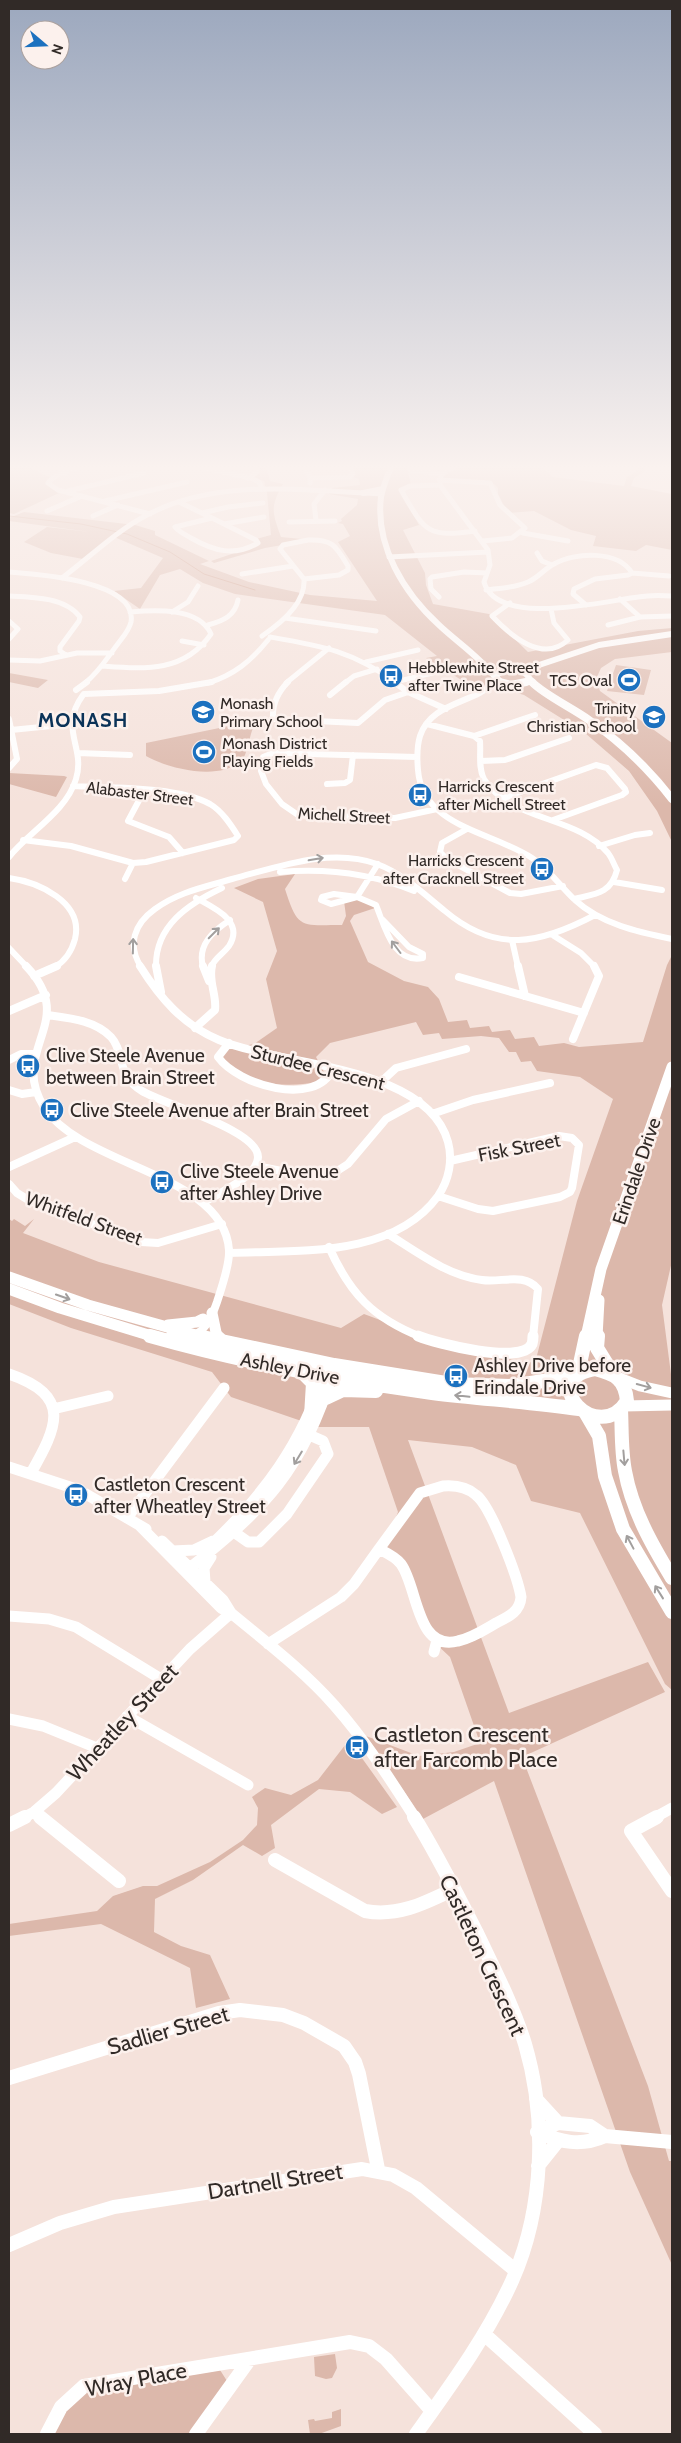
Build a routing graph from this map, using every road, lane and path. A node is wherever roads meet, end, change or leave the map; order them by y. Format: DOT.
graph roads {
  1 [pos="62,578"];
  2 [pos="316,578"];
  3 [pos="400,578"];
  4 [pos="431,578"];
  5 [pos="485,578"];
  6 [pos="535,578"];
  7 [pos="605,578"];
  8 [pos="304,580"];
  9 [pos="198,586"];
  10 [pos="486,590"];
  11 [pos="303,594"];
  12 [pos="9,596"];
  13 [pos="672,596"];
  14 [pos="439,597"];
  15 [pos="238,600"];
  16 [pos="620,600"];
  17 [pos="510,603"];
  18 [pos="586,605"];
  19 [pos="550,609"];
  20 [pos="130,612"];
  21 [pos="172,612"];
  22 [pos="672,616"];
  23 [pos="640,617"];
  24 [pos="285,618"];
  25 [pos="9,621"];
  26 [pos="208,625"];
  27 [pos="608,625"];
  28 [pos="376,631"];
  29 [pos="672,636"];
  30 [pos="269,637"];
  31 [pos="261,638"];
  32 [pos="9,639"];
  33 [pos="282,639"];
  34 [pos="182,640"];
  35 [pos="204,644"];
  36 [pos="467,647"];
  37 [pos="328,648"];
  38 [pos="262,649"];
  39 [pos="418,650"];
  40 [pos="112,653"];
  41 [pos="66,655"];
  42 [pos="9,660"];
  43 [pos="366,662"];
  44 [pos="102,666"];
  45 [pos="377,669"];
  46 [pos="445,670"];
  47 [pos="515,670"];
  48 [pos="496,678"];
  49 [pos="530,678"];
  50 [pos="395,682"];
  51 [pos="86,684"];
  52 [pos="511,685"];
  53 [pos="408,692"];
  54 [pos="75,693"];
  55 [pos="84,693"];
  56 [pos="330,695"];
  57 [pos="463,700"];
  58 [pos="76,702"];
  59 [pos="446,708"];
  60 [pos="576,710"];
  61 [pos="535,715"];
  62 [pos="9,719"];
  63 [pos="71,724"];
  64 [pos="427,724"];
  65 [pos="124,725"];
  66 [pos="11,730"];
  67 [pos="474,736"];
  68 [pos="569,738"];
  69 [pos="78,753"];
  70 [pos="130,755"];
  71 [pos="353,755"];
  72 [pos="417,757"];
  73 [pos="481,761"];
  74 [pos="9,768"];
  75 [pos="327,784"];
  76 [pos="73,786"];
  77 [pos="144,791"];
  78 [pos="503,798"];
  79 [pos="672,799"];
  80 [pos="437,809"];
  81 [pos="554,820"];
  82 [pos="467,829"];
  83 [pos="650,833"];
  84 [pos="23,840"];
  85 [pos="599,846"];
  86 [pos="183,853"];
  87 [pos="9,857"];
  88 [pos="133,863"];
  89 [pos="378,864"];
  90 [pos="297,867"];
  91 [pos="371,876"];
  92 [pos="9,878"];
  93 [pos="125,879"];
  94 [pos="614,882"];
  95 [pos="563,886"];
  96 [pos="662,890"];
  97 [pos="187,893"];
  98 [pos="574,899"];
  99 [pos="199,900"];
  100 [pos="434,900"];
  101 [pos="596,915"];
  102 [pos="230,920"];
  103 [pos="383,920"];
  104 [pos="554,936"];
  105 [pos="672,938"];
  106 [pos="512,940"];
  107 [pos="9,948"];
  108 [pos="18,959"];
  109 [pos="202,961"];
  110 [pos="9,962"];
  111 [pos="214,962"];
  112 [pos="154,967"];
  113 [pos="141,970"];
  114 [pos="34,976"];
  115 [pos="459,977"];
  116 [pos="211,984"];
  117 [pos="46,995"];
  118 [pos="525,996"];
  119 [pos="166,1001"];
  120 [pos="9,1011"];
  121 [pos="584,1013"];
  122 [pos="47,1015"];
  123 [pos="195,1028"];
  124 [pos="573,1038"];
  125 [pos="229,1043"];
  126 [pos="466,1049"];
  127 [pos="34,1054"];
  128 [pos="9,1060"];
  129 [pos="672,1068"];
  130 [pos="333,1069"];
  131 [pos="382,1081"];
  132 [pos="550,1083"];
  133 [pos="9,1090"];
  134 [pos="36,1092"];
  135 [pos="419,1101"];
  136 [pos="432,1114"];
  137 [pos="75,1136"];
  138 [pos="450,1161"];
  139 [pos="256,1166"];
  140 [pos="9,1168"];
  141 [pos="9,1184"];
  142 [pos="438,1196"];
  143 [pos="204,1202"];
  144 [pos="222,1224"];
  145 [pos="388,1234"];
  146 [pos="609,1246"];
  147 [pos="329,1248"];
  148 [pos="230,1253"];
  149 [pos="9,1277"];
  150 [pos="9,1289"];
  151 [pos="208,1316"];
  152 [pos="99,1321"];
  153 [pos="158,1326"];
  154 [pos="197,1335"];
  155 [pos="222,1342"];
  156 [pos="256,1362"];
  157 [pos="330,1370"];
  158 [pos="301,1371"];
  159 [pos="9,1374"];
  160 [pos="576,1375"];
  161 [pos="615,1375"];
  162 [pos="378,1383"];
  163 [pos="397,1385"];
  164 [pos="224,1388"];
  165 [pos="672,1393"];
  166 [pos="108,1396"];
  167 [pos="326,1398"];
  168 [pos="672,1405"];
  169 [pos="623,1408"];
  170 [pos="53,1410"];
  171 [pos="582,1411"];
  172 [pos="311,1416"];
  173 [pos="306,1434"];
  174 [pos="9,1467"];
  175 [pos="31,1473"];
  176 [pos="127,1518"];
  177 [pos="140,1526"];
  178 [pos="231,1531"];
  179 [pos="220,1541"];
  180 [pos="379,1549"];
  181 [pos="173,1551"];
  182 [pos="185,1568"];
  183 [pos="672,1578"];
  184 [pos="205,1582"];
  185 [pos="231,1612"];
  186 [pos="672,1612"];
  187 [pos="9,1616"];
  188 [pos="437,1640"];
  189 [pos="268,1644"];
  190 [pos="434,1652"];
  191 [pos="161,1679"];
  192 [pos="127,1716"];
  193 [pos="9,1719"];
  194 [pos="97,1748"];
  195 [pos="248,1785"];
  196 [pos="672,1808"];
  197 [pos="34,1812"];
  198 [pos="9,1825"];
  199 [pos="275,1860"];
  200 [pos="119,1881"];
  201 [pos="454,1890"];
  202 [pos="672,1891"];
  203 [pos="9,2078"];
  204 [pos="536,2099"];
  205 [pos="558,2122"];
  206 [pos="537,2132"];
  207 [pos="605,2136"];
  208 [pos="558,2142"];
  209 [pos="672,2142"];
  210 [pos="537,2168"];
  211 [pos="378,2170"];
  212 [pos="9,2245"];
  213 [pos="516,2271"];
  214 [pos="484,2334"];
  215 [pos="250,2359"];
  216 [pos="432,2411"];
  217 [pos="47,2434"];
  218 [pos="196,2434"];
  219 [pos="416,2434"];
  220 [pos="595,2434"];
  1 -- 20 [label="street"];
  2 -- 8 [label="street"];
  3 -- 36 [label="main road"];
  4 -- 14 [label="street"];
  5 -- 10 [label="street"];
  6 -- 10 [label="street"];
  7 -- 18 [label="street"];
  8 -- 11 [label="street"];
  9 -- 21 [label="street"];
  10 -- 17 [label="street"];
  11 -- 24 [label="street"];
  12 -- 41 [label="street"];
  13 -- 16 [label="street"];
  15 -- 26 [label="street"];
  16 -- 18 [label="street"];
  16 -- 23 [label="street"];
  17 -- 19 [label="street"];
  17 -- 19 [label="street"];
  18 -- 19 [label="street"];
  20 -- 21 [label="street"];
  20 -- 40 [label="street"];
  21 -- 26 [label="street"];
  22 -- 23 [label="street"];
  23 -- 27 [label="street"];
  24 -- 28 [label="street"];
  24 -- 30 [label="street"];
  25 -- 32 [label="street"];
  26 -- 35 [label="street"];
  29 -- 47 [label="main road"];
  29 -- 49 [label="main road"];
  30 -- 31 [label="street"];
  30 -- 31 [label="street"];
  30 -- 33 [label="street"];
  30 -- 38 [label="street"];
  31 -- 38 [label="street"];
  33 -- 37 [label="street"];
  34 -- 35 [label="street"];
  35 -- 44 [label="street"];
  36 -- 47 [label="main road"];
  36 -- 48 [label="main road"];
  37 -- 43 [label="street"];
  37 -- 53 [label="street"];
  38 -- 55 [label="street"];
  39 -- 43 [label="street"];
  40 -- 41 [label="street"];
  40 -- 44 [label="street"];
  41 -- 42 [label="street"];
  43 -- 45 [label="street"];
  44 -- 51 [label="street"];
  45 -- 50 [label="street"];
  45 -- 56 [label="street"];
  46 -- 50 [label="street"];
  47 -- 48 [label="main road"];
  47 -- 49 [label="main road"];
  48 -- 52 [label="main road"];
  48 -- 57 [label="street"];
  49 -- 52 [label="main road"];
  49 -- 60 [label="main road"];
  50 -- 53 [label="street"];
  51 -- 54 [label="street"];
  51 -- 55 [label="street"];
  52 -- 57 [label="street"];
  52 -- 60 [label="main road"];
  53 -- 59 [label="street"];
  54 -- 55 [label="street"];
  54 -- 58 [label="street"];
  55 -- 58 [label="street"];
  57 -- 59 [label="street"];
  58 -- 63 [label="street"];
  59 -- 64 [label="street"];
  60 -- 79 [label="main road"];
  61 -- 67 [label="street"];
  62 -- 66 [label="street"];
  63 -- 65 [label="street"];
  63 -- 66 [label="street"];
  63 -- 69 [label="street"];
  64 -- 67 [label="street"];
  64 -- 72 [label="street"];
  66 -- 74 [label="street"];
  67 -- 73 [label="street"];
  68 -- 73 [label="street"];
  69 -- 70 [label="street"];
  69 -- 76 [label="street"];
  71 -- 72 [label="street, Michell Street"];
  71 -- 75 [label="street"];
  71 -- 80 [label="street, Michell Street"];
  72 -- 80 [label="street"];
  73 -- 78 [label="street"];
  76 -- 77 [label="street, Alabaster Street"];
  76 -- 84 [label="street"];
  77 -- 86 [label="street"];
  77 -- 86 [label="street, Alabaster Street"];
  78 -- 81 [label="street"];
  78 -- 81 [label="street"];
  80 -- 82 [label="street"];
  81 -- 85 [label="street"];
  82 -- 95 [label="street"];
  82 -- 95 [label="street"];
  83 -- 85 [label="street"];
  84 -- 87 [label="street"];
  84 -- 88 [label="street, Alabaster Street"];
  85 -- 94 [label="street"];
  86 -- 88 [label="street, Alabaster Street"];
  88 -- 93 [label="street"];
  90 -- 89 [label="street, Sturdee Crescent, one-way"];
  89 -- 91 [label="street"];
  89 -- 100 [label="street, Sturdee Crescent"];
  90 -- 91 [label="street, Sturdee Crescent"];
  90 -- 97 [label="street, Sturdee Crescent"];
  90 -- 99 [label="street, Sturdee Crescent"];
  91 -- 100 [label="street, Sturdee Crescent"];
  91 -- 103 [label="street"];
  92 -- 114 [label="street"];
  94 -- 96 [label="street"];
  94 -- 98 [label="street"];
  95 -- 98 [label="street"];
  97 -- 99 [label="street"];
  113 -- 97 [label="street, Sturdee Crescent, one-way"];
  98 -- 101 [label="street"];
  99 -- 102 [label="street"];
  99 -- 112 [label="street, Sturdee Crescent"];
  100 -- 106 [label="street, Sturdee Crescent"];
  101 -- 104 [label="street, Sturdee Crescent"];
  101 -- 105 [label="street"];
  109 -- 102 [label="street, one-way"];
  102 -- 111 [label="street"];
  103 -- 103 [label="street, one-way"];
  104 -- 106 [label="street, Sturdee Crescent"];
  104 -- 121 [label="street"];
  106 -- 118 [label="street"];
  107 -- 108 [label="street"];
  108 -- 110 [label="street"];
  108 -- 114 [label="street"];
  109 -- 111 [label="street"];
  109 -- 116 [label="street"];
  111 -- 116 [label="street"];
  112 -- 113 [label="street"];
  112 -- 119 [label="street, Sturdee Crescent"];
  113 -- 119 [label="street, Sturdee Crescent"];
  114 -- 117 [label="street"];
  115 -- 118 [label="street"];
  116 -- 123 [label="street"];
  117 -- 120 [label="street"];
  117 -- 122 [label="street"];
  118 -- 121 [label="street"];
  119 -- 123 [label="street, Sturdee Crescent"];
  121 -- 124 [label="street"];
  122 -- 127 [label="street"];
  122 -- 139 [label="street"];
  123 -- 125 [label="street, Sturdee Crescent"];
  125 -- 130 [label="street, Sturdee Crescent"];
  125 -- 130 [label="street"];
  126 -- 131 [label="street"];
  127 -- 128 [label="street"];
  127 -- 134 [label="street"];
  129 -- 146 [label="main road, Erindale Drive"];
  130 -- 131 [label="street, Sturdee Crescent"];
  131 -- 135 [label="street, Sturdee Crescent"];
  132 -- 136 [label="street"];
  133 -- 134 [label="street"];
  134 -- 137 [label="street"];
  135 -- 136 [label="street, Sturdee Crescent"];
  135 -- 139 [label="street"];
  136 -- 138 [label="street, Sturdee Crescent"];
  137 -- 140 [label="street"];
  137 -- 143 [label="street"];
  138 -- 142 [label="street, Sturdee Crescent"];
  138 -- 142 [label="street, Fisk Street"];
  139 -- 143 [label="street"];
  141 -- 144 [label="street, Whitfeld Street"];
  142 -- 145 [label="street, Sturdee Crescent"];
  143 -- 144 [label="street"];
  144 -- 148 [label="street"];
  145 -- 147 [label="street, Sturdee Crescent"];
  145 -- 147 [label="street"];
  146 -- 160 [label="main road, Erindale Drive"];
  146 -- 161 [label="main road, Erindale Drive"];
  147 -- 148 [label="street, Sturdee Crescent"];
  148 -- 151 [label="street"];
  149 -- 153 [label="main road, Ashley Drive, one-way"];
  150 -- 152 [label="main road, Ashley Drive"];
  151 -- 153 [label="main road"];
  151 -- 154 [label="street"];
  151 -- 155 [label="main road"];
  152 -- 154 [label="street"];
  152 -- 156 [label="main road, Ashley Drive"];
  153 -- 154 [label="main road, Ashley Drive"];
  154 -- 155 [label="main road, Ashley Drive"];
  154 -- 156 [label="street"];
  155 -- 157 [label="main road, Ashley Drive"];
  156 -- 158 [label="main road, Ashley Drive"];
  157 -- 158 [label="main road, Ashley Drive"];
  157 -- 162 [label="main road, Ashley Drive"];
  157 -- 167 [label="street"];
  157 -- 172 [label="street"];
  158 -- 172 [label="main road"];
  159 -- 170 [label="street"];
  160 -- 161 [label="main road"];
  160 -- 163 [label="main road, Ashley Drive"];
  160 -- 171 [label="main road"];
  161 -- 165 [label="street, one-way"];
  161 -- 169 [label="main road"];
  162 -- 163 [label="main road"];
  162 -- 163 [label="main road, Ashley Drive"];
  162 -- 167 [label="main road"];
  171 -- 163 [label="main road, one-way"];
  164 -- 176 [label="street"];
  166 -- 170 [label="street"];
  167 -- 173 [label="street"];
  168 -- 169 [label="street"];
  169 -- 171 [label="main road"];
  169 -- 183 [label="main road, one-way"];
  170 -- 175 [label="street"];
  186 -- 171 [label="main road, one-way"];
  172 -- 173 [label="street"];
  173 -- 178 [label="street"];
  173 -- 178 [label="street"];
  174 -- 175 [label="street, Castleton Crescent"];
  175 -- 176 [label="street, Castleton Crescent"];
  176 -- 177 [label="street, Castleton Crescent"];
  177 -- 181 [label="street, Castleton Crescent"];
  177 -- 182 [label="street, Castleton Crescent"];
  178 -- 179 [label="street"];
  179 -- 181 [label="street"];
  179 -- 182 [label="street"];
  179 -- 184 [label="street"];
  180 -- 188 [label="street"];
  180 -- 188 [label="street"];
  180 -- 189 [label="street"];
  181 -- 182 [label="street, Castleton Crescent"];
  182 -- 184 [label="street, Castleton Crescent"];
  182 -- 185 [label="street, Castleton Crescent"];
  184 -- 185 [label="street, Castleton Crescent"];
  185 -- 189 [label="street, Castleton Crescent"];
  185 -- 191 [label="street, Wheatley Street"];
  187 -- 191 [label="street"];
  188 -- 190 [label="street"];
  189 -- 201 [label="street, Castleton Crescent"];
  191 -- 192 [label="street, Wheatley Street"];
  192 -- 194 [label="street, Wheatley Street"];
  192 -- 195 [label="street"];
  193 -- 194 [label="street"];
  194 -- 197 [label="street, Wheatley Street"];
  196 -- 202 [label="street"];
  197 -- 198 [label="street, Wheatley Street"];
  197 -- 200 [label="street"];
  199 -- 201 [label="street"];
  201 -- 204 [label="street, Castleton Crescent"];
  203 -- 211 [label="street, Sadlier Street"];
  204 -- 205 [label="street"];
  204 -- 206 [label="street, Castleton Crescent"];
  205 -- 206 [label="street"];
  205 -- 207 [label="street"];
  206 -- 208 [label="street"];
  206 -- 210 [label="street, Castleton Crescent"];
  207 -- 208 [label="street"];
  207 -- 209 [label="street"];
  208 -- 210 [label="street"];
  210 -- 213 [label="street, Castleton Crescent"];
  211 -- 212 [label="street, Dartnell Street"];
  211 -- 213 [label="street, Dartnell Street"];
  213 -- 214 [label="street, Castleton Crescent"];
  214 -- 216 [label="street, Castleton Crescent"];
  214 -- 220 [label="street"];
  215 -- 216 [label="street, Wray Place"];
  215 -- 217 [label="street, Wray Place"];
  215 -- 218 [label="street"];
  216 -- 219 [label="street, Castleton Crescent"];
}
